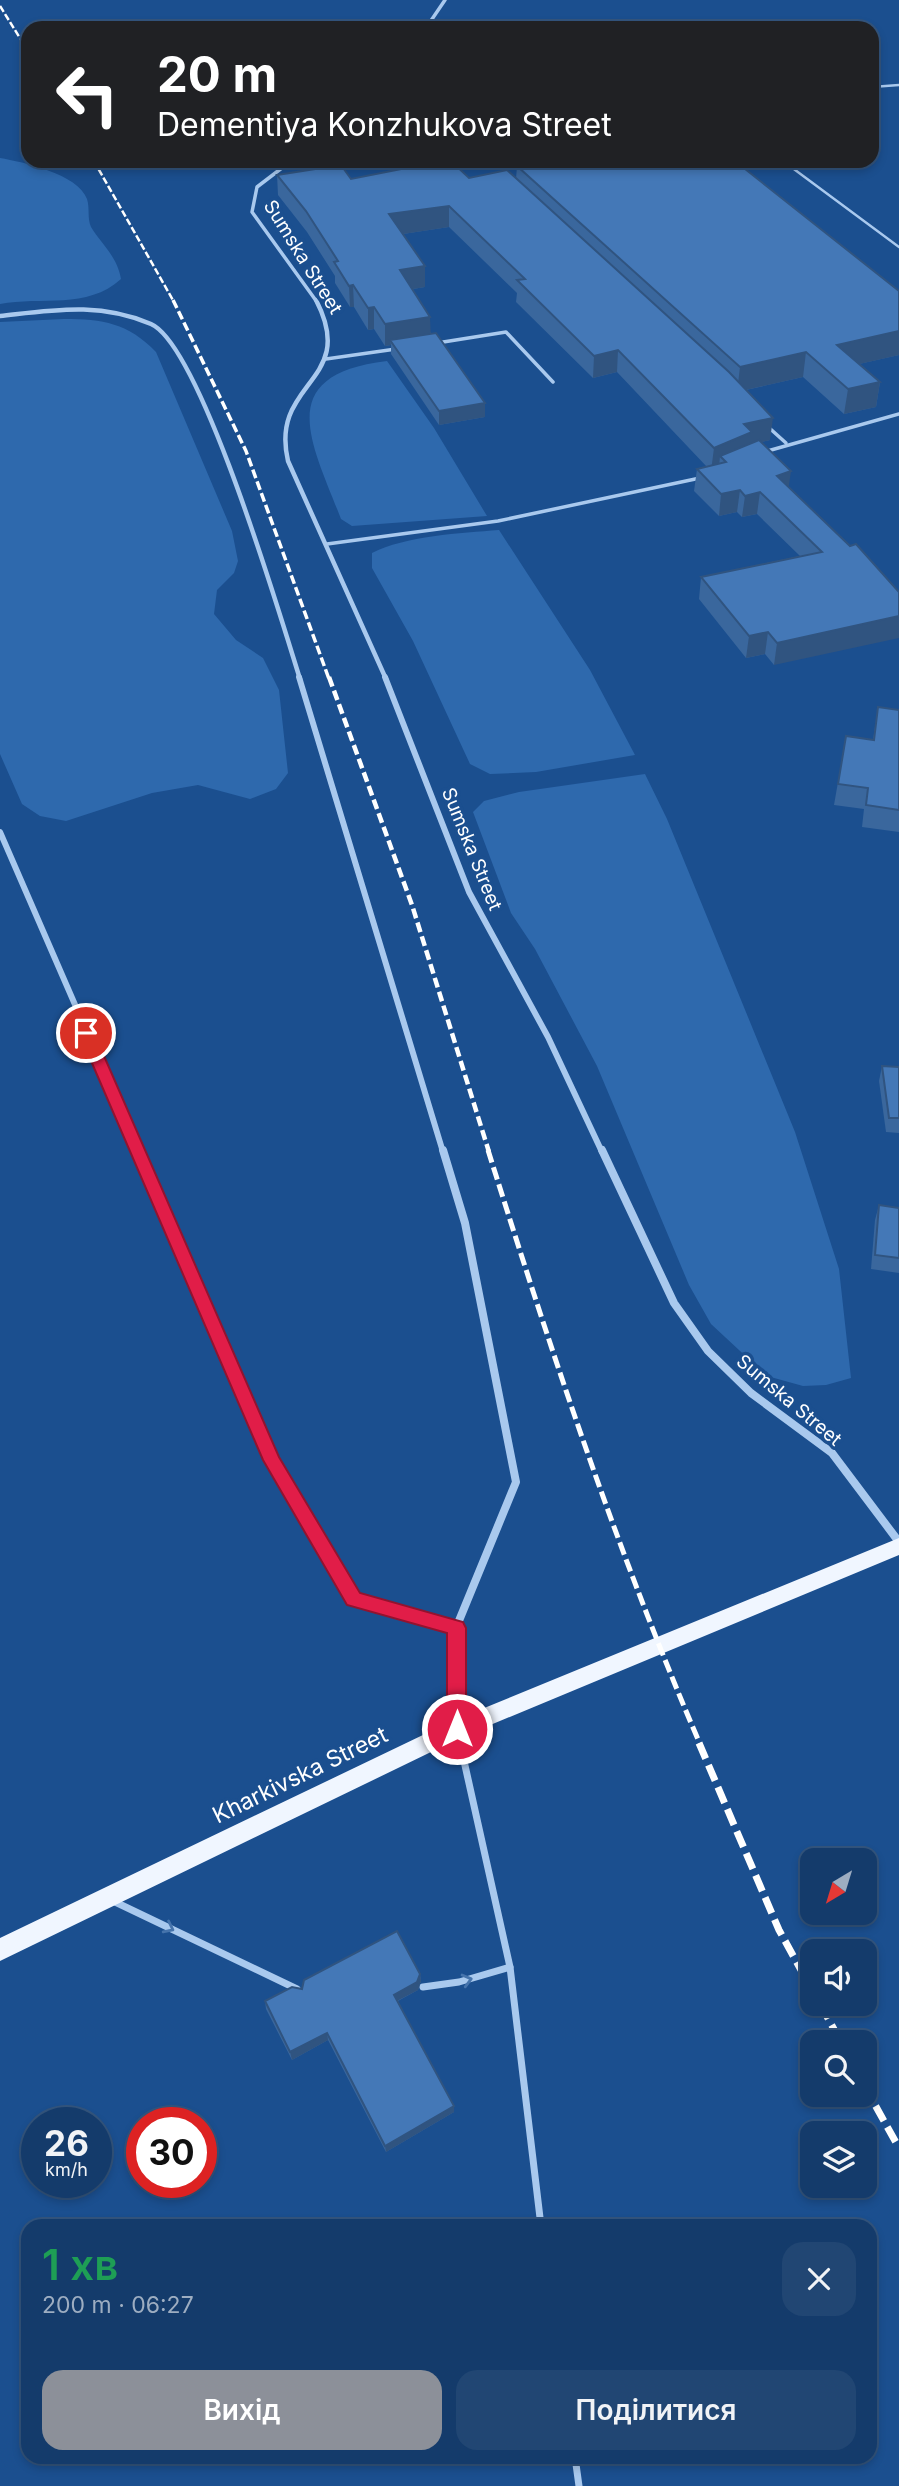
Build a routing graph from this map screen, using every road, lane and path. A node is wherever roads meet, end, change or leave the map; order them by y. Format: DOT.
graph roads {
  1 [pos="445,0"];
  2 [pos="431,21"];
  3 [pos="899,85"];
  4 [pos="879,86"];
  5 [pos="281,168"];
  6 [pos="792,168"];
  7 [pos="899,247"];
  8 [pos="0,316"];
  9 [pos="437,343"];
  10 [pos="409,347"];
  11 [pos="326,359"];
  12 [pos="553,382"];
  13 [pos="899,414"];
  14 [pos="766,424"];
  15 [pos="786,443"];
  16 [pos="760,454"];
  17 [pos="707,476"];
  18 [pos="327,544"];
  19 [pos="0,832"];
  20 [pos="899,1544"];
  21 [pos="456,1628"];
  22 [pos="457,1729"];
  23 [pos="107,1898"];
  24 [pos="0,1950"];
  25 [pos="510,1967"];
  26 [pos="424,1987"];
  27 [pos="300,1991"];
  28 [pos="540,2219"];
  29 [pos="576,2464"];
  30 [pos="579,2486"];
  1 -- 2 [label="street"];
  3 -- 4 [label="lane"];
  5 -- 11 [label="street, Sumska Street"];
  6 -- 7 [label="lane"];
  8 -- 21 [label="street"];
  9 -- 12 [label="lane"];
  10 -- 11 [label="lane"];
  11 -- 18 [label="street, Sumska Street"];
  13 -- 15 [label="lane"];
  14 -- 15 [label="lane"];
  15 -- 16 [label="lane"];
  17 -- 18 [label="lane"];
  18 -- 20 [label="street, Sumska Street"];
  19 -- 21 [label="street"];
  20 -- 22 [label="main road, Kharkivska Street"];
  21 -- 22 [label="street"];
  22 -- 23 [label="main road, Kharkivska Street"];
  22 -- 25 [label="lane"];
  23 -- 24 [label="main road, Kharkivska Street"];
  23 -- 27 [label="lane, one-way"];
  26 -- 25 [label="lane, one-way"];
  25 -- 28 [label="lane"];
  29 -- 30 [label="lane"];
}
